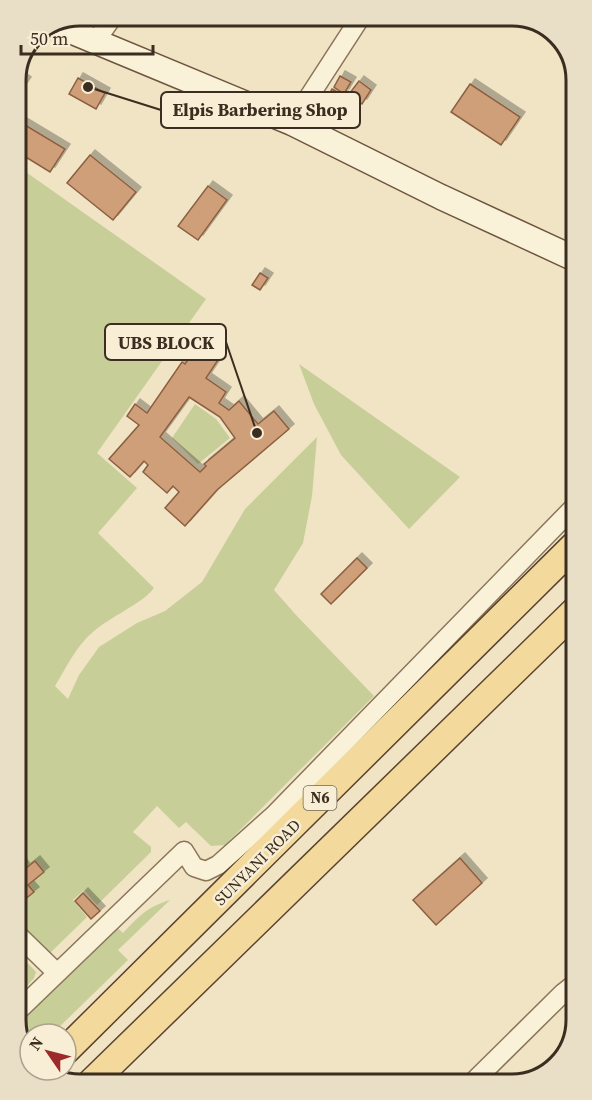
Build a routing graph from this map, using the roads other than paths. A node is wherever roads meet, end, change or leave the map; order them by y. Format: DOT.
graph roads {
  1 [pos="106,26"];
  2 [pos="355,26"];
  3 [pos="64,28"];
  4 [pos="95,42"];
  5 [pos="292,123"];
  6 [pos="566,255"];
  7 [pos="566,515"];
  8 [pos="566,554"];
  9 [pos="566,620"];
  10 [pos="26,942"];
  11 [pos="56,972"];
  12 [pos="566,990"];
  13 [pos="26,1003"];
  14 [pos="78,1038"];
  15 [pos="100,1074"];
  16 [pos="481,1074"];
  1 -- 4 [label="street"];
  2 -- 5 [label="street"];
  3 -- 4 [label="street"];
  4 -- 5 [label="street"];
  5 -- 6 [label="street"];
  7 -- 11 [label="street"];
  8 -- 14 [label="main road, SUNYANI ROAD / N6"];
  9 -- 15 [label="main road, N6"];
  10 -- 11 [label="street"];
  11 -- 13 [label="street"];
  12 -- 16 [label="street"];
}
